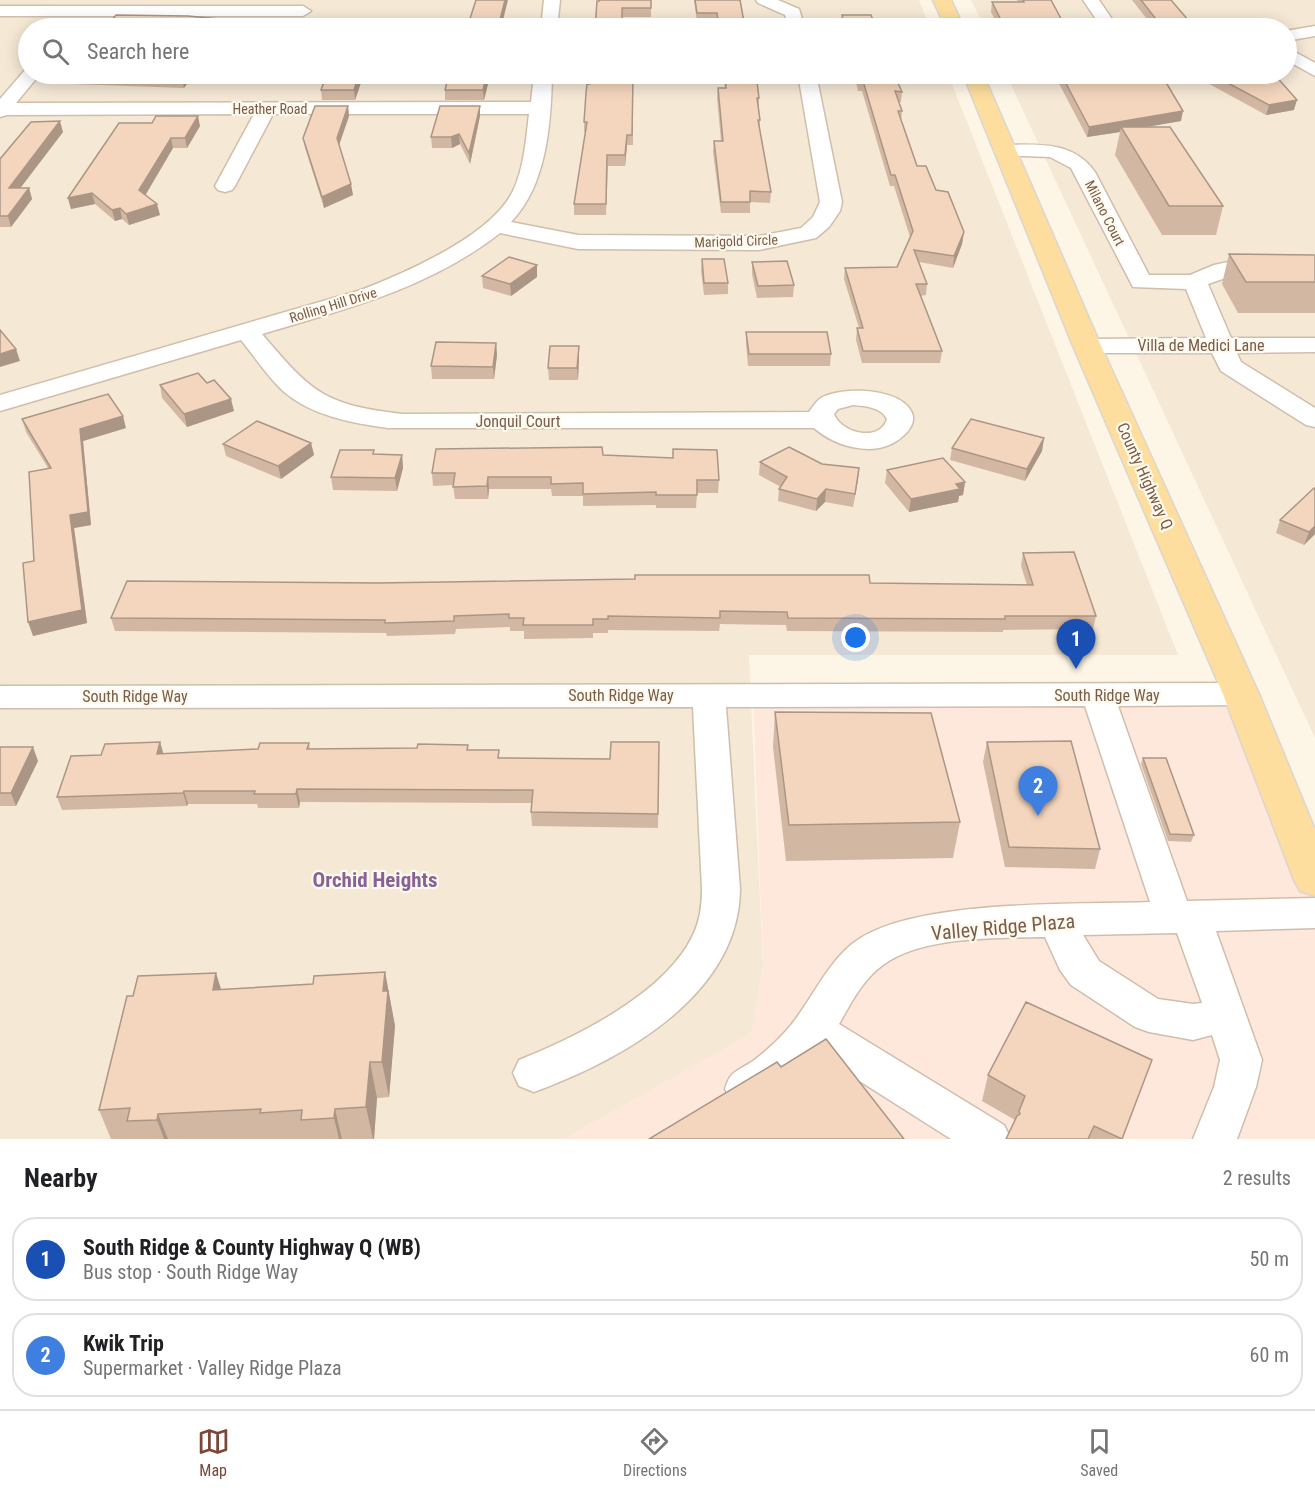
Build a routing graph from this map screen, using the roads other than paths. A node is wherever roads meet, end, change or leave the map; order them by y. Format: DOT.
graph roads {
  1 [pos="552,0"];
  2 [pos="764,0"];
  3 [pos="942,0"];
  4 [pos="1091,0"];
  5 [pos="88,5"];
  6 [pos="0,11"];
  7 [pos="303,11"];
  8 [pos="77,18"];
  9 [pos="550,18"];
  10 [pos="794,18"];
  11 [pos="950,18"];
  12 [pos="1103,18"];
  13 [pos="1315,31"];
  14 [pos="1297,34"];
  15 [pos="1297,59"];
  16 [pos="1315,71"];
  17 [pos="23,84"];
  18 [pos="542,84"];
  19 [pos="809,84"];
  20 [pos="977,84"];
  21 [pos="538,108"];
  22 [pos="266,109"];
  23 [pos="1,110"];
  24 [pos="1007,151"];
  25 [pos="225,186"];
  26 [pos="494,225"];
  27 [pos="1315,265"];
  28 [pos="1195,282"];
  29 [pos="246,331"];
  30 [pos="1223,345"];
  31 [pos="1315,345"];
  32 [pos="1087,346"];
  33 [pos="0,403"];
  34 [pos="1315,419"];
  35 [pos="822,420"];
  36 [pos="1241,694"];
  37 [pos="710,695"];
  38 [pos="1098,695"];
  39 [pos="0,697"];
  40 [pos="1315,880"];
  41 [pos="1315,913"];
  42 [pos="1182,917"];
  43 [pos="1057,921"];
  44 [pos="1225,1010"];
  45 [pos="812,1029"];
  46 [pos="534,1073"];
  47 [pos="712,1110"];
  48 [pos="989,1139"];
  49 [pos="1215,1139"];
  1 -- 9 [label="street"];
  2 -- 10 [label="street"];
  3 -- 11 [label="main road"];
  4 -- 12 [label="street"];
  5 -- 6 [label="street"];
  5 -- 7 [label="street"];
  5 -- 8 [label="street"];
  13 -- 14 [label="street"];
  15 -- 16 [label="street"];
  17 -- 23 [label="street"];
  18 -- 21 [label="street, Rolling Hill Drive"];
  19 -- 26 [label="street, Marigold Circle"];
  20 -- 24 [label="main road, County Highway Q"];
  21 -- 22 [label="street, Heather Road"];
  21 -- 26 [label="street, Rolling Hill Drive"];
  22 -- 23 [label="street, Heather Road"];
  22 -- 25 [label="street"];
  24 -- 28 [label="street, Milano Court"];
  24 -- 32 [label="main road, County Highway Q"];
  26 -- 29 [label="street, Rolling Hill Drive"];
  27 -- 28 [label="street"];
  28 -- 30 [label="street"];
  29 -- 33 [label="street, Rolling Hill Drive"];
  29 -- 35 [label="street, Jonquil Court"];
  30 -- 31 [label="street, Villa de Medici Lane"];
  30 -- 32 [label="street, Villa de Medici Lane"];
  30 -- 34 [label="street"];
  32 -- 36 [label="main road, County Highway Q"];
  36 -- 38 [label="street, South Ridge Way"];
  36 -- 40 [label="main road, County Highway Q"];
  37 -- 38 [label="street, South Ridge Way"];
  37 -- 39 [label="street, South Ridge Way"];
  37 -- 46 [label="street"];
  38 -- 42 [label="street"];
  41 -- 42 [label="street, Valley Ridge Plaza"];
  42 -- 43 [label="street, Valley Ridge Plaza"];
  42 -- 44 [label="street"];
  43 -- 44 [label="street"];
  43 -- 45 [label="street, Valley Ridge Plaza"];
  44 -- 49 [label="street"];
  45 -- 47 [label="street, Valley Ridge Plaza"];
  45 -- 48 [label="street"];
}
